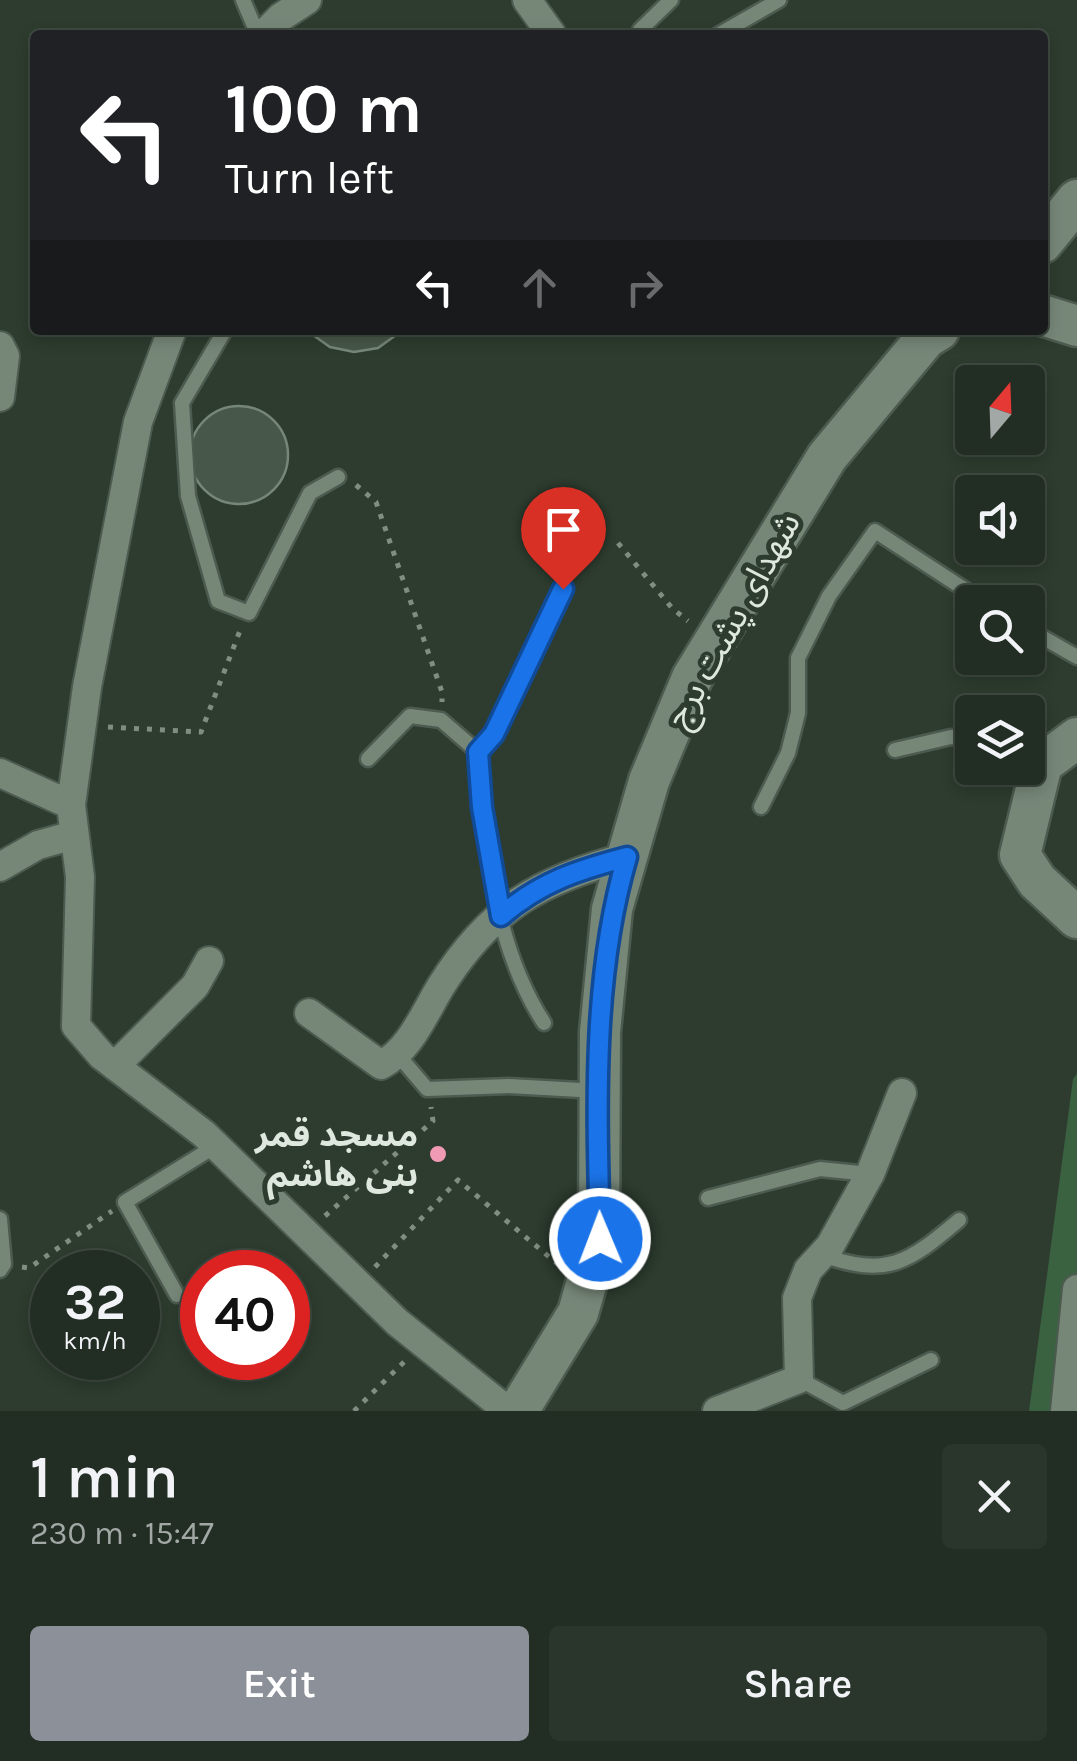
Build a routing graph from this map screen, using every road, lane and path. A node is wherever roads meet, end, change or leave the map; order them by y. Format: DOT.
graph roads {
  1 [pos="243,0"];
  2 [pos="307,0"];
  3 [pos="527,0"];
  4 [pos="671,0"];
  5 [pos="779,0"];
  6 [pos="258,30"];
  7 [pos="268,30"];
  8 [pos="548,30"];
  9 [pos="640,30"];
  10 [pos="727,30"];
  11 [pos="1077,200"];
  12 [pos="1048,236"];
  13 [pos="1048,317"];
  14 [pos="1077,326"];
  15 [pos="170,335"];
  16 [pos="222,335"];
  17 [pos="931,335"];
  18 [pos="0,346"];
  19 [pos="0,397"];
  20 [pos="338,477"];
  21 [pos="618,543"];
  22 [pos="958,585"];
  23 [pos="563,589"];
  24 [pos="250,612"];
  25 [pos="1045,639"];
  26 [pos="714,641"];
  27 [pos="1077,657"];
  28 [pos="441,720"];
  29 [pos="82,726"];
  30 [pos="955,737"];
  31 [pos="1077,738"];
  32 [pos="895,750"];
  33 [pos="478,752"];
  34 [pos="368,758"];
  35 [pos="1045,759"];
  36 [pos="0,773"];
  37 [pos="1032,785"];
  38 [pos="70,805"];
  39 [pos="761,806"];
  40 [pos="74,835"];
  41 [pos="627,857"];
  42 [pos="0,867"];
  43 [pos="501,916"];
  44 [pos="1077,918"];
  45 [pos="209,961"];
  46 [pos="309,1013"];
  47 [pos="544,1023"];
  48 [pos="399,1056"];
  49 [pos="115,1066"];
  50 [pos="427,1089"];
  51 [pos="598,1091"];
  52 [pos="902,1094"];
  53 [pos="216,1146"];
  54 [pos="870,1174"];
  55 [pos="708,1198"];
  56 [pos="125,1202"];
  57 [pos="0,1220"];
  58 [pos="959,1220"];
  59 [pos="307,1233"];
  60 [pos="822,1255"];
  61 [pos="2,1267"];
  62 [pos="359,1284"];
  63 [pos="586,1287"];
  64 [pos="1077,1289"];
  65 [pos="177,1295"];
  66 [pos="424,1344"];
  67 [pos="931,1360"];
  68 [pos="799,1380"];
  69 [pos="354,1411"];
  70 [pos="508,1411"];
  71 [pos="518,1411"];
  72 [pos="718,1411"];
  73 [pos="1066,1411"];
  1 -- 6 [label="lane"];
  2 -- 7 [label="street"];
  3 -- 8 [label="street"];
  4 -- 9 [label="lane"];
  5 -- 10 [label="lane"];
  11 -- 12 [label="street"];
  13 -- 14 [label="street"];
  15 -- 29 [label="street"];
  16 -- 24 [label="lane"];
  17 -- 26 [label="street, شهدای پشت برج"];
  18 -- 19 [label="street"];
  20 -- 24 [label="lane"];
  20 -- 28 [label="path"];
  21 -- 26 [label="path"];
  22 -- 39 [label="lane"];
  23 -- 33 [label="lane"];
  24 -- 29 [label="path"];
  25 -- 27 [label="lane"];
  26 -- 41 [label="street, شهدای پشت برج"];
  28 -- 33 [label="lane"];
  28 -- 34 [label="lane"];
  29 -- 38 [label="street"];
  30 -- 32 [label="lane"];
  31 -- 35 [label="street"];
  33 -- 43 [label="lane"];
  36 -- 38 [label="street"];
  37 -- 44 [label="street"];
  38 -- 40 [label="street"];
  40 -- 42 [label="street"];
  40 -- 49 [label="street"];
  41 -- 43 [label="street"];
  41 -- 51 [label="street, شهدای پشت برج"];
  43 -- 47 [label="lane"];
  43 -- 48 [label="street"];
  45 -- 49 [label="street"];
  46 -- 48 [label="street"];
  48 -- 50 [label="lane"];
  49 -- 53 [label="street"];
  50 -- 51 [label="lane"];
  50 -- 59 [label="path"];
  51 -- 63 [label="street, شهدای پشت برج"];
  52 -- 54 [label="street"];
  53 -- 56 [label="lane"];
  53 -- 59 [label="street"];
  54 -- 55 [label="lane"];
  54 -- 60 [label="street"];
  56 -- 61 [label="path"];
  56 -- 65 [label="lane"];
  57 -- 61 [label="lane"];
  58 -- 60 [label="lane"];
  59 -- 62 [label="street"];
  60 -- 68 [label="street"];
  62 -- 63 [label="path"];
  62 -- 66 [label="street"];
  63 -- 71 [label="street, شهدای پشت برج"];
  64 -- 73 [label="street"];
  66 -- 69 [label="path"];
  66 -- 70 [label="street"];
  67 -- 68 [label="lane"];
  68 -- 72 [label="street"];
}
